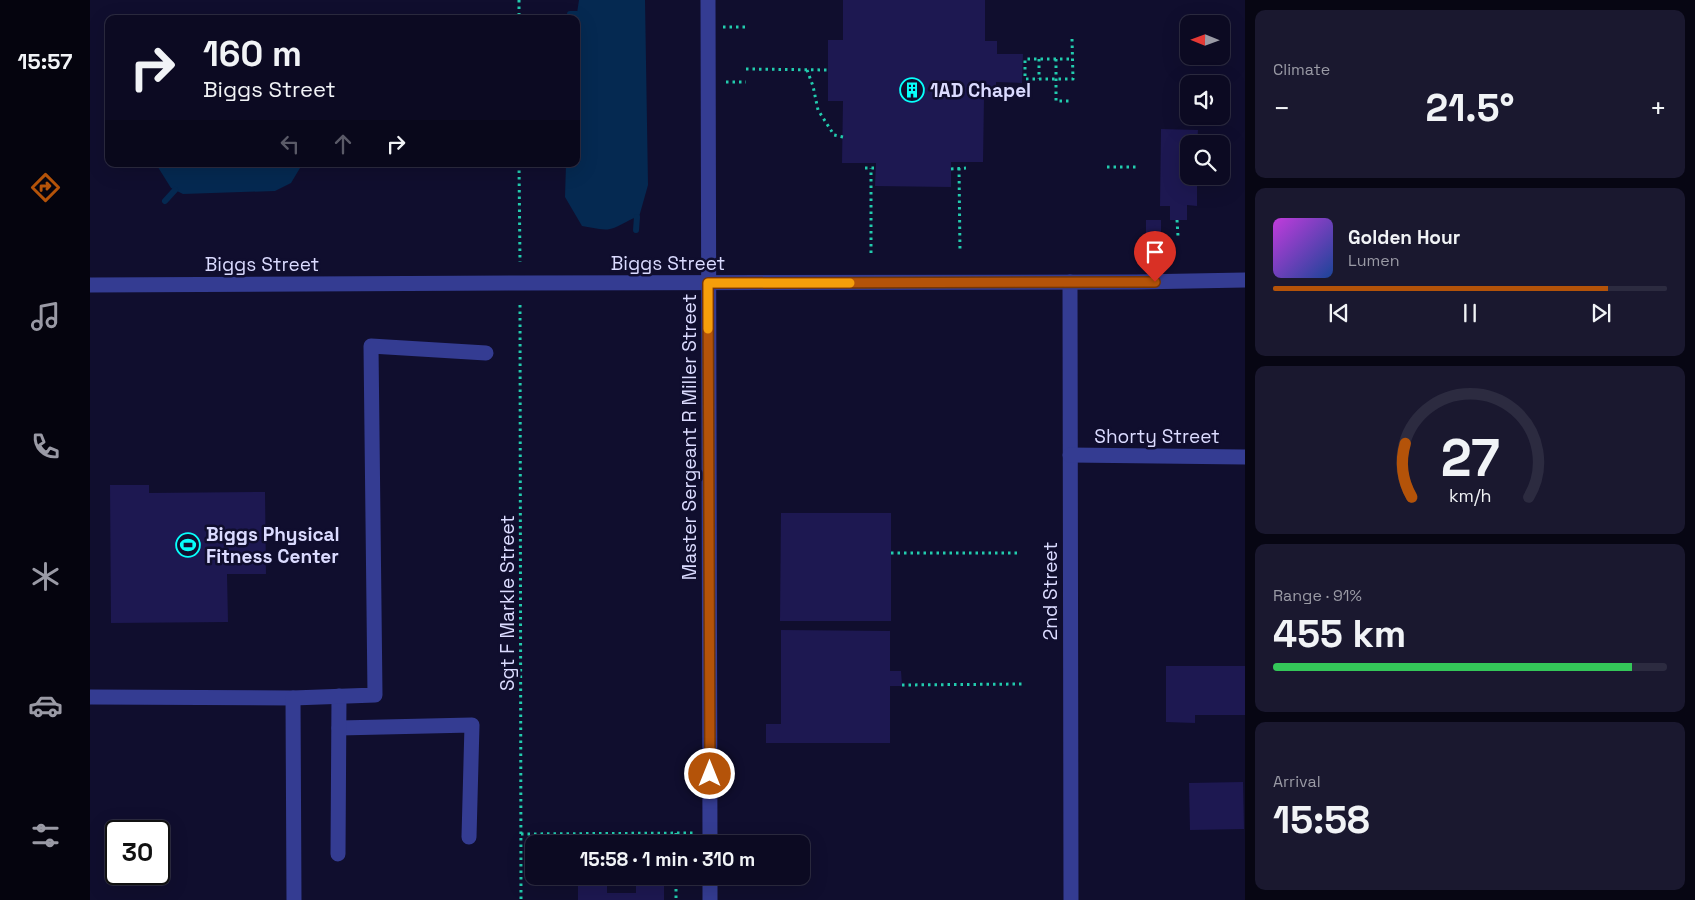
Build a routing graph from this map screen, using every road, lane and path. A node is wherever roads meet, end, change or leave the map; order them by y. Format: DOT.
graph roads {
  1 [pos="519,0"];
  2 [pos="708,0"];
  3 [pos="519,15"];
  4 [pos="1072,39"];
  5 [pos="1039,59"];
  6 [pos="1056,59"];
  7 [pos="1072,59"];
  8 [pos="746,69"];
  9 [pos="807,70"];
  10 [pos="828,70"];
  11 [pos="1039,79"];
  12 [pos="1056,79"];
  13 [pos="1069,101"];
  14 [pos="842,137"];
  15 [pos="519,167"];
  16 [pos="1108,167"];
  17 [pos="1139,167"];
  18 [pos="865,168"];
  19 [pos="871,168"];
  20 [pos="876,168"];
  21 [pos="951,168"];
  22 [pos="959,168"];
  23 [pos="966,168"];
  24 [pos="1178,220"];
  25 [pos="1178,236"];
  26 [pos="960,252"];
  27 [pos="871,253"];
  28 [pos="520,262"];
  29 [pos="1245,280"];
  30 [pos="1070,282"];
  31 [pos="708,283"];
  32 [pos="90,286"];
  33 [pos="520,305"];
  34 [pos="486,353"];
  35 [pos="1070,456"];
  36 [pos="1245,457"];
  37 [pos="1021,552"];
  38 [pos="891,553"];
  39 [pos="902,684"];
  40 [pos="1022,684"];
  41 [pos="339,696"];
  42 [pos="90,697"];
  43 [pos="293,698"];
  44 [pos="339,728"];
  45 [pos="653,833"];
  46 [pos="676,833"];
  47 [pos="521,834"];
  48 [pos="593,834"];
  49 [pos="689,835"];
  50 [pos="709,835"];
  51 [pos="469,837"];
  52 [pos="338,854"];
  53 [pos="676,885"];
  54 [pos="710,885"];
  55 [pos="294,900"];
  56 [pos="521,900"];
  57 [pos="676,900"];
  58 [pos="710,900"];
  59 [pos="1071,900"];
  1 -- 3 [label="path"];
  2 -- 31 [label="street, Master Sergeant R Miller Street"];
  4 -- 7 [label="path"];
  5 -- 6 [label="path"];
  5 -- 11 [label="path"];
  5 -- 11 [label="path"];
  6 -- 7 [label="path"];
  6 -- 12 [label="path"];
  7 -- 12 [label="path"];
  8 -- 9 [label="path"];
  9 -- 10 [label="path"];
  9 -- 14 [label="path"];
  11 -- 12 [label="path"];
  12 -- 13 [label="path"];
  15 -- 28 [label="path"];
  16 -- 17 [label="path"];
  18 -- 19 [label="path"];
  19 -- 20 [label="path"];
  19 -- 27 [label="path"];
  21 -- 22 [label="path"];
  22 -- 23 [label="path"];
  22 -- 26 [label="path"];
  24 -- 25 [label="path"];
  29 -- 30 [label="street, Biggs Street"];
  30 -- 31 [label="street, Biggs Street"];
  30 -- 35 [label="street, 2nd Street"];
  31 -- 32 [label="street, Biggs Street"];
  31 -- 50 [label="street, Master Sergeant R Miller Street"];
  33 -- 47 [label="path, Sgt F Markle Street"];
  34 -- 41 [label="street"];
  35 -- 36 [label="street, Shorty Street"];
  35 -- 59 [label="street, 2nd Street"];
  37 -- 38 [label="path"];
  39 -- 40 [label="path"];
  41 -- 43 [label="street"];
  41 -- 44 [label="street"];
  42 -- 43 [label="street"];
  43 -- 55 [label="street"];
  44 -- 51 [label="street"];
  44 -- 52 [label="street"];
  45 -- 46 [label="path"];
  45 -- 48 [label="path"];
  46 -- 49 [label="path"];
  47 -- 48 [label="path"];
  47 -- 56 [label="path, Sgt F Markle Street"];
  53 -- 57 [label="path"];
  54 -- 58 [label="street"];
}
